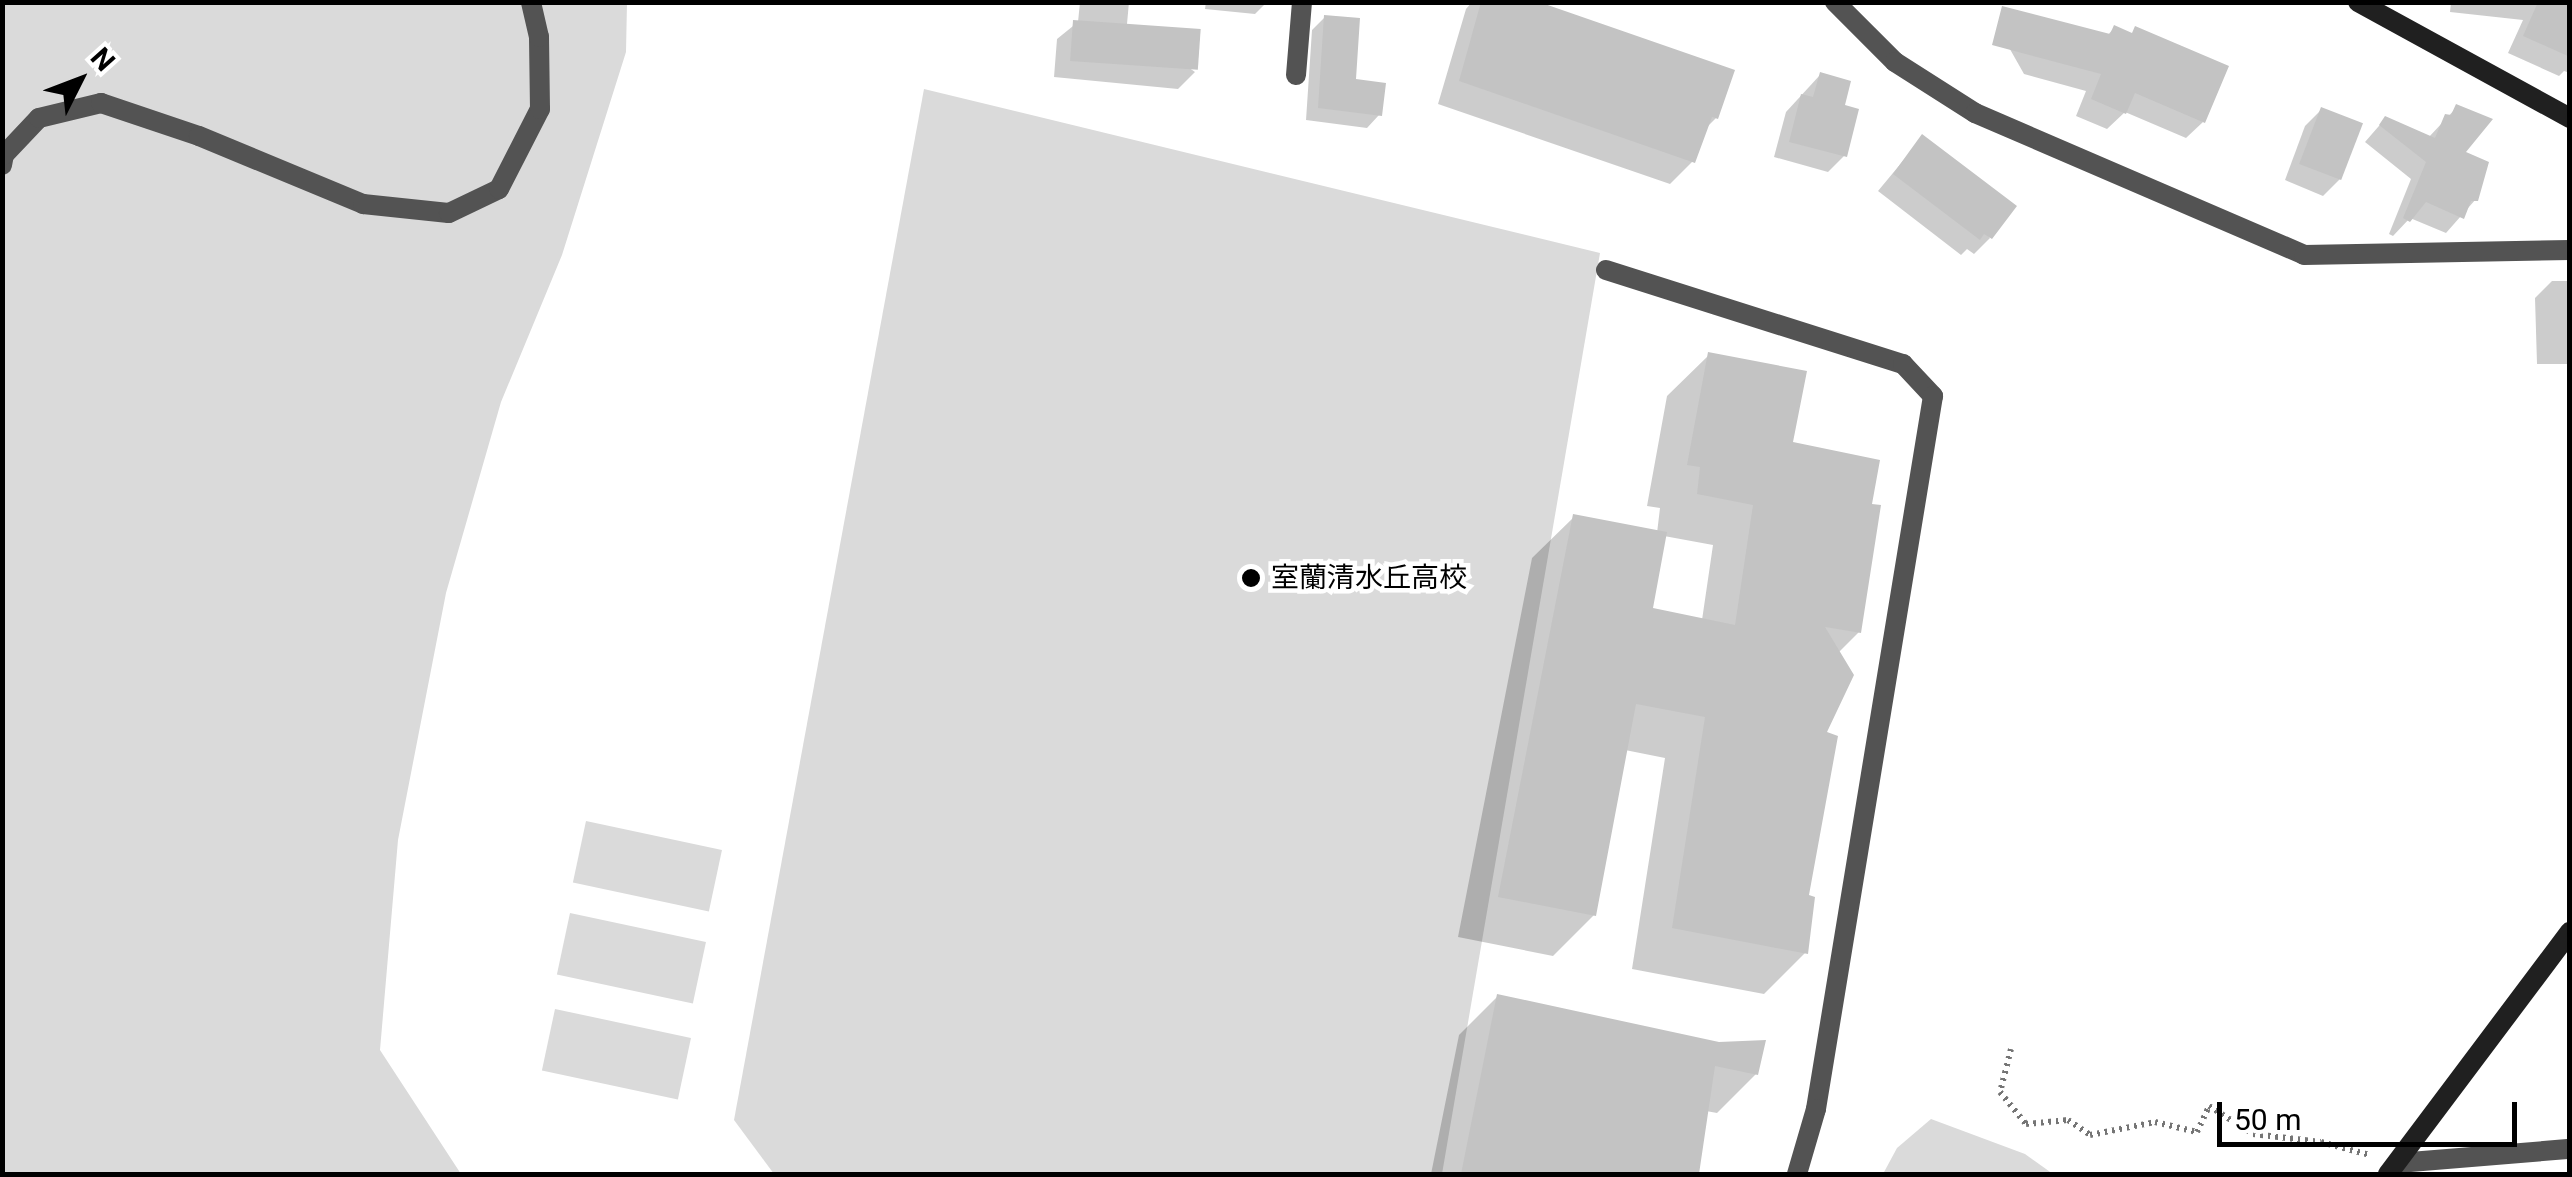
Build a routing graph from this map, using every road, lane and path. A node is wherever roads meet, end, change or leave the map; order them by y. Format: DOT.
graph roads {
  1 [pos="531,2"];
  2 [pos="1302,2"];
  3 [pos="1835,2"];
  4 [pos="2358,2"];
  5 [pos="1296,75"];
  6 [pos="2570,118"];
  7 [pos="2,164"];
  8 [pos="2570,250"];
  9 [pos="1606,270"];
  10 [pos="2570,932"];
  11 [pos="2011,1050"];
  12 [pos="2570,1149"];
  13 [pos="2393,1169"];
  14 [pos="1797,1174"];
  1 -- 7 [label="street"];
  2 -- 5 [label="street"];
  3 -- 8 [label="street"];
  4 -- 6 [label="street"];
  9 -- 14 [label="street"];
  10 -- 13 [label="street"];
  11 -- 13 [label="path"];
  12 -- 13 [label="street"];
}
